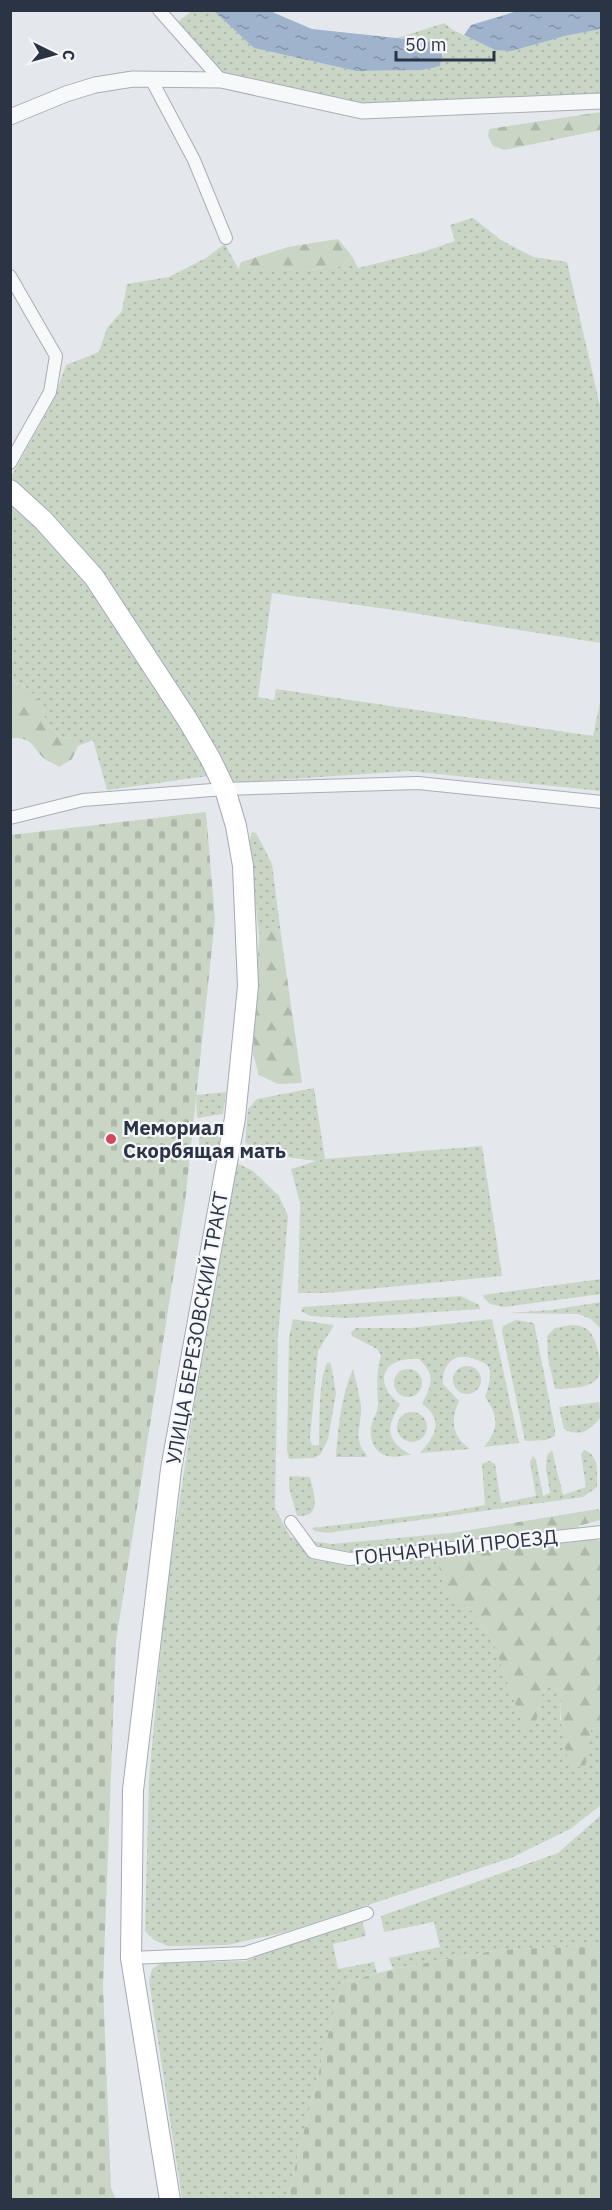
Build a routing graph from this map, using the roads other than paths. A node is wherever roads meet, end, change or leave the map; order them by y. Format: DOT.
graph roads {
  1 [pos="159,10"];
  2 [pos="151,80"];
  3 [pos="221,80"];
  4 [pos="602,101"];
  5 [pos="10,117"];
  6 [pos="226,238"];
  7 [pos="10,276"];
  8 [pos="10,463"];
  9 [pos="10,490"];
  10 [pos="225,789"];
  11 [pos="602,802"];
  12 [pos="10,818"];
  13 [pos="291,1521"];
  14 [pos="602,1532"];
  15 [pos="367,1913"];
  16 [pos="131,1958"];
  17 [pos="170,2199"];
  1 -- 3 [label="street"];
  2 -- 3 [label="street"];
  2 -- 5 [label="street"];
  2 -- 6 [label="street"];
  3 -- 4 [label="street"];
  7 -- 8 [label="street"];
  9 -- 10 [label="main road, УЛИЦА БЕРЕЗОВСКИЙ ТРАКТ"];
  10 -- 11 [label="street"];
  10 -- 12 [label="street"];
  10 -- 16 [label="main road, УЛИЦА БЕРЕЗОВСКИЙ ТРАКТ"];
  13 -- 14 [label="street, ГОНЧАРНЫЙ ПРОЕЗД"];
  15 -- 16 [label="street"];
  16 -- 17 [label="main road, УЛИЦА БЕРЕЗОВСКИЙ ТРАКТ"];
}
